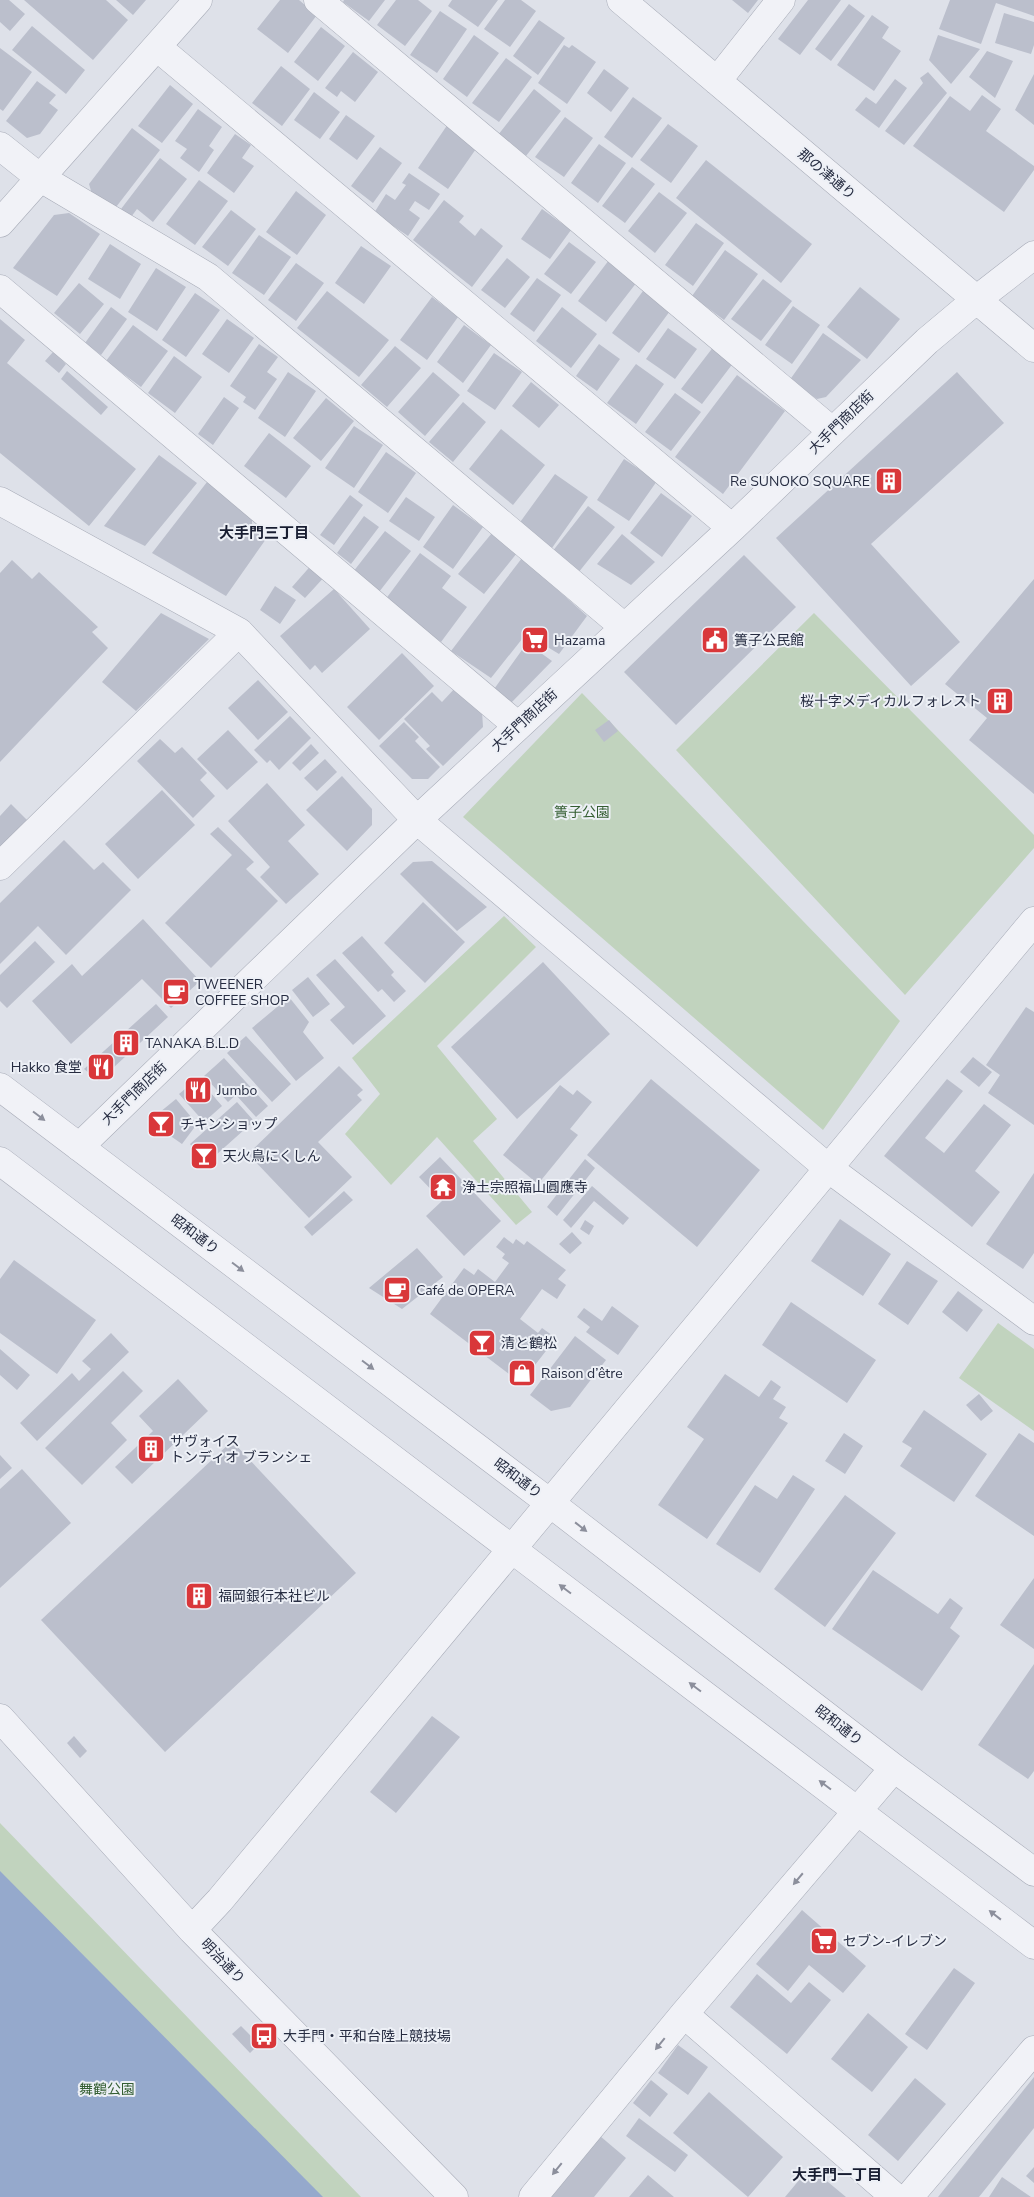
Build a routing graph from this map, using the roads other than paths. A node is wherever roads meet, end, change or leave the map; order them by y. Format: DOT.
graph roads {
  1 [pos="198,0"];
  2 [pos="318,0"];
  3 [pos="621,0"];
  4 [pos="782,0"];
  5 [pos="157,47"];
  6 [pos="717,81"];
  7 [pos="0,146"];
  8 [pos="39,177"];
  9 [pos="0,222"];
  10 [pos="1034,256"];
  11 [pos="0,289"];
  12 [pos="976,300"];
  13 [pos="1034,348"];
  14 [pos="832,431"];
  15 [pos="0,501"];
  16 [pos="732,528"];
  17 [pos="624,627"];
  18 [pos="239,632"];
  19 [pos="518,726"];
  20 [pos="417,820"];
  21 [pos="0,866"];
  22 [pos="1034,921"];
  23 [pos="0,1087"];
  24 [pos="79,1147"];
  25 [pos="0,1161"];
  26 [pos="828,1168"];
  27 [pos="1034,1321"];
  28 [pos="550,1503"];
  29 [pos="512,1550"];
  30 [pos="0,1718"];
  31 [pos="894,1768"];
  32 [pos="857,1809"];
  33 [pos="1034,1872"];
  34 [pos="192,1930"];
  35 [pos="1034,1945"];
  36 [pos="684,2014"];
  37 [pos="1034,2050"];
  38 [pos="454,2197"];
  39 [pos="534,2197"];
  40 [pos="895,2197"];
  41 [pos="909,2197"];
  1 -- 5 [label="street"];
  2 -- 14 [label="street"];
  3 -- 6 [label="street, 那の津通り"];
  4 -- 6 [label="street"];
  5 -- 8 [label="street"];
  5 -- 16 [label="street"];
  6 -- 12 [label="street, 那の津通り"];
  7 -- 8 [label="street"];
  8 -- 9 [label="street"];
  8 -- 17 [label="street"];
  10 -- 12 [label="street, 大手門商店街"];
  11 -- 19 [label="street"];
  12 -- 13 [label="street, 那の津通り"];
  12 -- 14 [label="street, 大手門商店街"];
  14 -- 16 [label="street, 大手門商店街"];
  15 -- 18 [label="street"];
  16 -- 17 [label="street, 大手門商店街"];
  17 -- 19 [label="street, 大手門商店街"];
  18 -- 20 [label="street"];
  18 -- 21 [label="street"];
  19 -- 20 [label="street, 大手門商店街"];
  20 -- 24 [label="street, 大手門商店街"];
  20 -- 26 [label="street"];
  22 -- 26 [label="street"];
  23 -- 24 [label="street, 昭和通り, one-way"];
  24 -- 28 [label="street, 昭和通り, one-way"];
  25 -- 29 [label="street"];
  26 -- 27 [label="street"];
  26 -- 28 [label="street"];
  28 -- 29 [label="street"];
  28 -- 31 [label="street, 昭和通り, one-way"];
  32 -- 29 [label="street, one-way"];
  29 -- 34 [label="street"];
  30 -- 34 [label="street, 明治通り"];
  31 -- 32 [label="street"];
  31 -- 33 [label="street, 昭和通り"];
  35 -- 32 [label="street, one-way"];
  32 -- 36 [label="street, one-way"];
  34 -- 38 [label="street, 明治通り"];
  36 -- 39 [label="street, one-way"];
  36 -- 40 [label="street"];
  37 -- 41 [label="street"];
}
